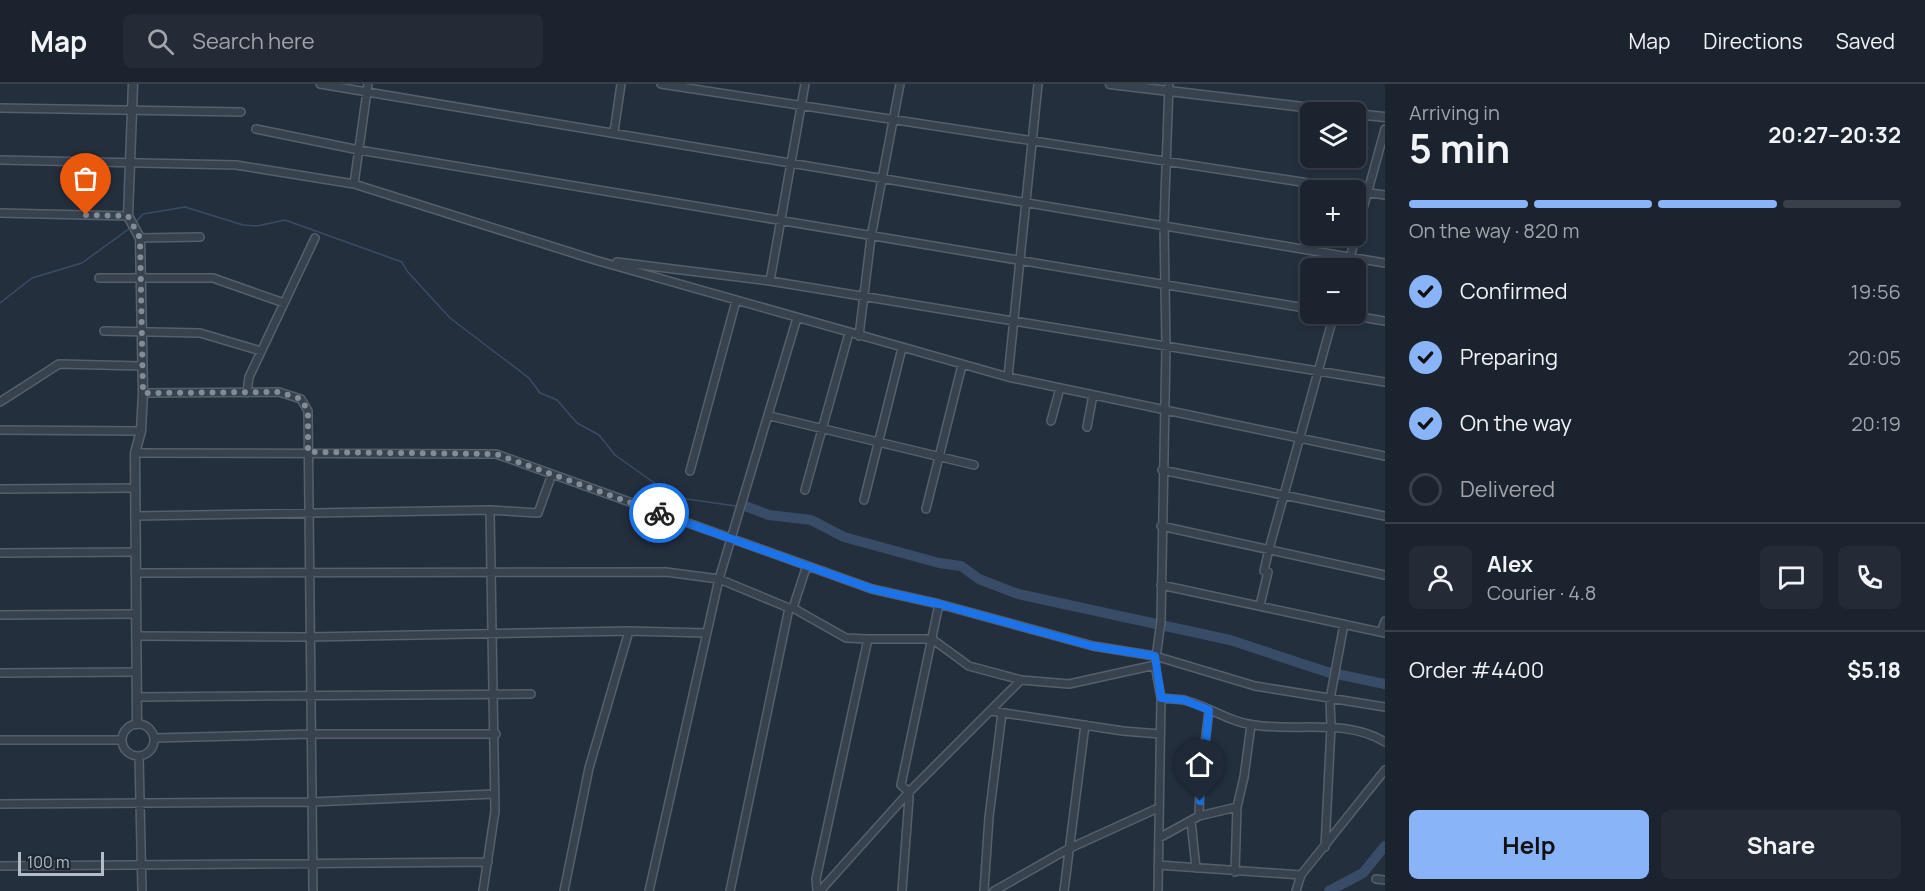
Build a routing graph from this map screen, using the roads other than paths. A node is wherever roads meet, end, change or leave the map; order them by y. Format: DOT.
graph roads {
  1 [pos="133,84"];
  2 [pos="320,84"];
  3 [pos="621,84"];
  4 [pos="661,84"];
  5 [pos="805,84"];
  6 [pos="900,84"];
  7 [pos="1038,84"];
  8 [pos="1110,84"];
  9 [pos="367,88"];
  10 [pos="1169,88"];
  11 [pos="802,104"];
  12 [pos="1300,106"];
  13 [pos="0,108"];
  14 [pos="133,110"];
  15 [pos="241,112"];
  16 [pos="1366,115"];
  17 [pos="1385,117"];
  18 [pos="894,118"];
  19 [pos="256,129"];
  20 [pos="1385,129"];
  21 [pos="614,132"];
  22 [pos="1032,141"];
  23 [pos="359,150"];
  24 [pos="0,160"];
  25 [pos="131,162"];
  26 [pos="791,162"];
  27 [pos="1167,164"];
  28 [pos="883,177"];
  29 [pos="1300,183"];
  30 [pos="354,184"];
  31 [pos="1367,192"];
  32 [pos="1385,195"];
  33 [pos="1366,196"];
  34 [pos="1026,201"];
  35 [pos="0,213"];
  36 [pos="132,221"];
  37 [pos="781,221"];
  38 [pos="1164,224"];
  39 [pos="200,237"];
  40 [pos="871,237"];
  41 [pos="140,238"];
  42 [pos="315,238"];
  43 [pos="1353,246"];
  44 [pos="1350,258"];
  45 [pos="595,260"];
  46 [pos="1366,260"];
  47 [pos="1020,261"];
  48 [pos="1385,263"];
  49 [pos="99,278"];
  50 [pos="141,278"];
  51 [pos="770,281"];
  52 [pos="1164,286"];
  53 [pos="864,296"];
  54 [pos="736,301"];
  55 [pos="284,303"];
  56 [pos="1300,307"];
  57 [pos="797,318"];
  58 [pos="1366,318"];
  59 [pos="1015,321"];
  60 [pos="1385,321"];
  61 [pos="1331,324"];
  62 [pos="104,331"];
  63 [pos="849,333"];
  64 [pos="142,334"];
  65 [pos="859,336"];
  66 [pos="1166,347"];
  67 [pos="902,348"];
  68 [pos="261,351"];
  69 [pos="962,365"];
  70 [pos="142,366"];
  71 [pos="1318,371"];
  72 [pos="1008,377"];
  73 [pos="1385,382"];
  74 [pos="1060,388"];
  75 [pos="143,393"];
  76 [pos="247,393"];
  77 [pos="1093,395"];
  78 [pos="0,402"];
  79 [pos="1165,411"];
  80 [pos="770,416"];
  81 [pos="1051,421"];
  82 [pos="1087,427"];
  83 [pos="0,430"];
  84 [pos="822,430"];
  85 [pos="141,431"];
  86 [pos="1299,437"];
  87 [pos="878,443"];
  88 [pos="308,452"];
  89 [pos="135,453"];
  90 [pos="938,456"];
  91 [pos="1385,456"];
  92 [pos="974,465"];
  93 [pos="1162,470"];
  94 [pos="690,471"];
  95 [pos="552,474"];
  96 [pos="135,488"];
  97 [pos="0,489"];
  98 [pos="805,490"];
  99 [pos="1284,494"];
  100 [pos="864,500"];
  101 [pos="926,509"];
  102 [pos="490,510"];
  103 [pos="309,513"];
  104 [pos="135,516"];
  105 [pos="1385,516"];
  106 [pos="1161,526"];
  107 [pos="733,541"];
  108 [pos="1269,549"];
  109 [pos="136,552"];
  110 [pos="0,553"];
  111 [pos="806,568"];
  112 [pos="136,573"];
  113 [pos="310,573"];
  114 [pos="493,573"];
  115 [pos="1385,575"];
  116 [pos="719,579"];
  117 [pos="1161,585"];
  118 [pos="939,604"];
  119 [pos="1260,605"];
  120 [pos="791,608"];
  121 [pos="136,614"];
  122 [pos="0,615"];
  123 [pos="1385,621"];
  124 [pos="1344,624"];
  125 [pos="629,631"];
  126 [pos="706,633"];
  127 [pos="1383,633"];
  128 [pos="494,634"];
  129 [pos="136,636"];
  130 [pos="310,637"];
  131 [pos="868,639"];
  132 [pos="932,639"];
  133 [pos="1155,656"];
  134 [pos="1155,665"];
  135 [pos="137,672"];
  136 [pos="0,674"];
  137 [pos="1021,680"];
  138 [pos="531,694"];
  139 [pos="495,696"];
  140 [pos="136,697"];
  141 [pos="311,697"];
  142 [pos="1161,698"];
  143 [pos="1330,699"];
  144 [pos="1385,707"];
  145 [pos="1209,710"];
  146 [pos="991,711"];
  147 [pos="1002,713"];
  148 [pos="137,724"];
  149 [pos="1085,725"];
  150 [pos="1251,725"];
  151 [pos="1331,727"];
  152 [pos="311,734"];
  153 [pos="496,734"];
  154 [pos="1160,734"];
  155 [pos="154,738"];
  156 [pos="0,740"];
  157 [pos="122,740"];
  158 [pos="1385,742"];
  159 [pos="140,756"];
  160 [pos="1385,770"];
  161 [pos="909,792"];
  162 [pos="494,794"];
  163 [pos="140,802"];
  164 [pos="312,802"];
  165 [pos="0,804"];
  166 [pos="1237,807"];
  167 [pos="1158,808"];
  168 [pos="1199,816"];
  169 [pos="1191,820"];
  170 [pos="1158,838"];
  171 [pos="1324,848"];
  172 [pos="1068,849"];
  173 [pos="488,862"];
  174 [pos="313,863"];
  175 [pos="1158,865"];
  176 [pos="0,866"];
  177 [pos="141,866"];
  178 [pos="1196,868"];
  179 [pos="1235,872"];
  180 [pos="1301,875"];
  181 [pos="1376,879"];
  182 [pos="1385,880"];
  183 [pos="142,891"];
  184 [pos="313,891"];
  185 [pos="483,891"];
  186 [pos="564,891"];
  187 [pos="649,891"];
  188 [pos="730,891"];
  189 [pos="819,891"];
  190 [pos="902,891"];
  191 [pos="984,891"];
  192 [pos="994,891"];
  193 [pos="1064,891"];
  194 [pos="1158,891"];
  195 [pos="1296,891"];
  1 -- 14 [label="street"];
  2 -- 9 [label="street"];
  3 -- 21 [label="street"];
  4 -- 11 [label="street"];
  5 -- 11 [label="street"];
  6 -- 18 [label="street"];
  7 -- 22 [label="street"];
  8 -- 10 [label="street"];
  9 -- 21 [label="street"];
  9 -- 23 [label="street"];
  10 -- 12 [label="street"];
  10 -- 27 [label="street"];
  11 -- 18 [label="street"];
  11 -- 26 [label="street"];
  13 -- 14 [label="street"];
  14 -- 15 [label="street"];
  14 -- 25 [label="street"];
  16 -- 17 [label="street"];
  18 -- 22 [label="street"];
  18 -- 28 [label="street"];
  19 -- 23 [label="street"];
  20 -- 31 [label="street"];
  21 -- 26 [label="street"];
  22 -- 27 [label="street"];
  22 -- 34 [label="street"];
  23 -- 30 [label="street"];
  23 -- 37 [label="street"];
  24 -- 25 [label="street"];
  25 -- 30 [label="street"];
  25 -- 36 [label="street"];
  26 -- 28 [label="street"];
  26 -- 37 [label="street"];
  27 -- 29 [label="street"];
  27 -- 38 [label="street"];
  28 -- 34 [label="street"];
  28 -- 40 [label="street"];
  30 -- 45 [label="street"];
  31 -- 32 [label="street"];
  31 -- 33 [label="street"];
  34 -- 38 [label="street"];
  34 -- 47 [label="street"];
  35 -- 36 [label="street"];
  36 -- 41 [label="street"];
  37 -- 40 [label="street"];
  37 -- 51 [label="street"];
  38 -- 44 [label="street"];
  38 -- 52 [label="street"];
  39 -- 41 [label="street"];
  40 -- 47 [label="street"];
  40 -- 53 [label="street"];
  41 -- 50 [label="street"];
  42 -- 55 [label="street"];
  43 -- 44 [label="street"];
  45 -- 51 [label="street"];
  45 -- 54 [label="street"];
  46 -- 48 [label="street"];
  47 -- 52 [label="street"];
  47 -- 59 [label="street"];
  49 -- 50 [label="street"];
  50 -- 55 [label="street"];
  50 -- 64 [label="street"];
  51 -- 53 [label="street"];
  52 -- 56 [label="street"];
  52 -- 66 [label="street"];
  53 -- 59 [label="street"];
  53 -- 65 [label="street"];
  54 -- 57 [label="street"];
  54 -- 94 [label="street"];
  55 -- 68 [label="street"];
  57 -- 63 [label="street"];
  57 -- 80 [label="street"];
  58 -- 60 [label="street"];
  59 -- 66 [label="street"];
  59 -- 72 [label="street"];
  61 -- 71 [label="street"];
  62 -- 64 [label="street"];
  63 -- 65 [label="street"];
  63 -- 84 [label="street"];
  64 -- 68 [label="street"];
  64 -- 70 [label="street"];
  65 -- 67 [label="street"];
  66 -- 71 [label="street"];
  66 -- 79 [label="street"];
  67 -- 69 [label="street"];
  67 -- 87 [label="street"];
  68 -- 76 [label="street"];
  69 -- 72 [label="street"];
  69 -- 90 [label="street"];
  70 -- 75 [label="street"];
  70 -- 78 [label="street"];
  71 -- 73 [label="street"];
  71 -- 86 [label="street"];
  72 -- 74 [label="street"];
  74 -- 77 [label="street"];
  74 -- 81 [label="street"];
  75 -- 76 [label="street"];
  75 -- 85 [label="street"];
  76 -- 88 [label="street"];
  77 -- 79 [label="street"];
  77 -- 82 [label="street"];
  79 -- 86 [label="street"];
  79 -- 93 [label="street"];
  80 -- 84 [label="street"];
  80 -- 107 [label="street"];
  83 -- 85 [label="street"];
  84 -- 87 [label="street"];
  84 -- 98 [label="street"];
  85 -- 89 [label="street"];
  86 -- 91 [label="street"];
  86 -- 99 [label="street"];
  87 -- 90 [label="street"];
  87 -- 100 [label="street"];
  88 -- 89 [label="street"];
  88 -- 95 [label="street"];
  88 -- 103 [label="street"];
  89 -- 96 [label="street"];
  90 -- 92 [label="street"];
  90 -- 101 [label="street"];
  93 -- 99 [label="street"];
  93 -- 106 [label="street"];
  95 -- 102 [label="street"];
  95 -- 107 [label="street"];
  96 -- 97 [label="street"];
  96 -- 104 [label="street"];
  99 -- 105 [label="street"];
  99 -- 108 [label="street"];
  102 -- 103 [label="street"];
  102 -- 114 [label="street"];
  103 -- 104 [label="street"];
  103 -- 113 [label="street"];
  104 -- 109 [label="street"];
  106 -- 108 [label="street"];
  106 -- 117 [label="street"];
  107 -- 111 [label="street"];
  107 -- 116 [label="street"];
  108 -- 115 [label="street"];
  108 -- 119 [label="street"];
  109 -- 110 [label="street"];
  109 -- 112 [label="street"];
  111 -- 118 [label="street"];
  111 -- 120 [label="street"];
  112 -- 113 [label="street"];
  112 -- 121 [label="street"];
  113 -- 114 [label="street"];
  113 -- 130 [label="street"];
  114 -- 116 [label="street"];
  114 -- 128 [label="street"];
  116 -- 120 [label="street"];
  116 -- 126 [label="street"];
  117 -- 119 [label="street"];
  117 -- 133 [label="street"];
  118 -- 132 [label="street"];
  118 -- 133 [label="street"];
  119 -- 124 [label="street"];
  120 -- 131 [label="street"];
  120 -- 188 [label="street"];
  121 -- 122 [label="street"];
  121 -- 129 [label="street"];
  123 -- 127 [label="street"];
  124 -- 127 [label="street"];
  124 -- 143 [label="street"];
  125 -- 126 [label="street"];
  125 -- 128 [label="street"];
  125 -- 186 [label="street"];
  126 -- 187 [label="street"];
  128 -- 130 [label="street"];
  128 -- 139 [label="street"];
  129 -- 130 [label="street"];
  129 -- 135 [label="street"];
  130 -- 141 [label="street"];
  131 -- 132 [label="street"];
  131 -- 189 [label="street"];
  132 -- 137 [label="street"];
  132 -- 161 [label="street"];
  133 -- 134 [label="street"];
  133 -- 143 [label="street"];
  134 -- 137 [label="street"];
  134 -- 142 [label="street"];
  135 -- 136 [label="street"];
  135 -- 140 [label="street"];
  137 -- 146 [label="street"];
  138 -- 139 [label="street"];
  139 -- 141 [label="street"];
  139 -- 153 [label="street"];
  140 -- 141 [label="street"];
  140 -- 148 [label="street"];
  141 -- 152 [label="street"];
  142 -- 145 [label="street"];
  142 -- 154 [label="street"];
  143 -- 144 [label="street"];
  143 -- 151 [label="street"];
  145 -- 150 [label="street"];
  145 -- 168 [label="street"];
  146 -- 147 [label="street"];
  146 -- 161 [label="street"];
  147 -- 149 [label="street"];
  147 -- 191 [label="street"];
  148 -- 155 [label="street"];
  148 -- 157 [label="street"];
  149 -- 154 [label="street"];
  149 -- 172 [label="street"];
  150 -- 151 [label="street"];
  150 -- 166 [label="street"];
  151 -- 158 [label="street"];
  151 -- 171 [label="street"];
  152 -- 153 [label="street"];
  152 -- 155 [label="street"];
  152 -- 164 [label="street"];
  153 -- 162 [label="street"];
  154 -- 167 [label="street"];
  155 -- 159 [label="street"];
  156 -- 157 [label="street"];
  157 -- 159 [label="street"];
  159 -- 163 [label="street"];
  160 -- 171 [label="street"];
  161 -- 189 [label="street"];
  161 -- 190 [label="street"];
  162 -- 164 [label="street"];
  162 -- 173 [label="street"];
  163 -- 164 [label="street"];
  163 -- 165 [label="street"];
  163 -- 177 [label="street"];
  164 -- 174 [label="street"];
  166 -- 168 [label="street"];
  166 -- 179 [label="street"];
  167 -- 170 [label="street"];
  167 -- 172 [label="street"];
  168 -- 169 [label="street"];
  169 -- 170 [label="street"];
  169 -- 178 [label="street"];
  170 -- 175 [label="street"];
  171 -- 180 [label="street"];
  172 -- 192 [label="street"];
  172 -- 193 [label="street"];
  173 -- 174 [label="street"];
  173 -- 185 [label="street"];
  174 -- 177 [label="street"];
  174 -- 184 [label="street"];
  175 -- 178 [label="street"];
  175 -- 194 [label="street"];
  176 -- 177 [label="street"];
  177 -- 183 [label="street"];
  178 -- 179 [label="street"];
  179 -- 180 [label="street"];
  180 -- 195 [label="street"];
  181 -- 182 [label="street"];
}
